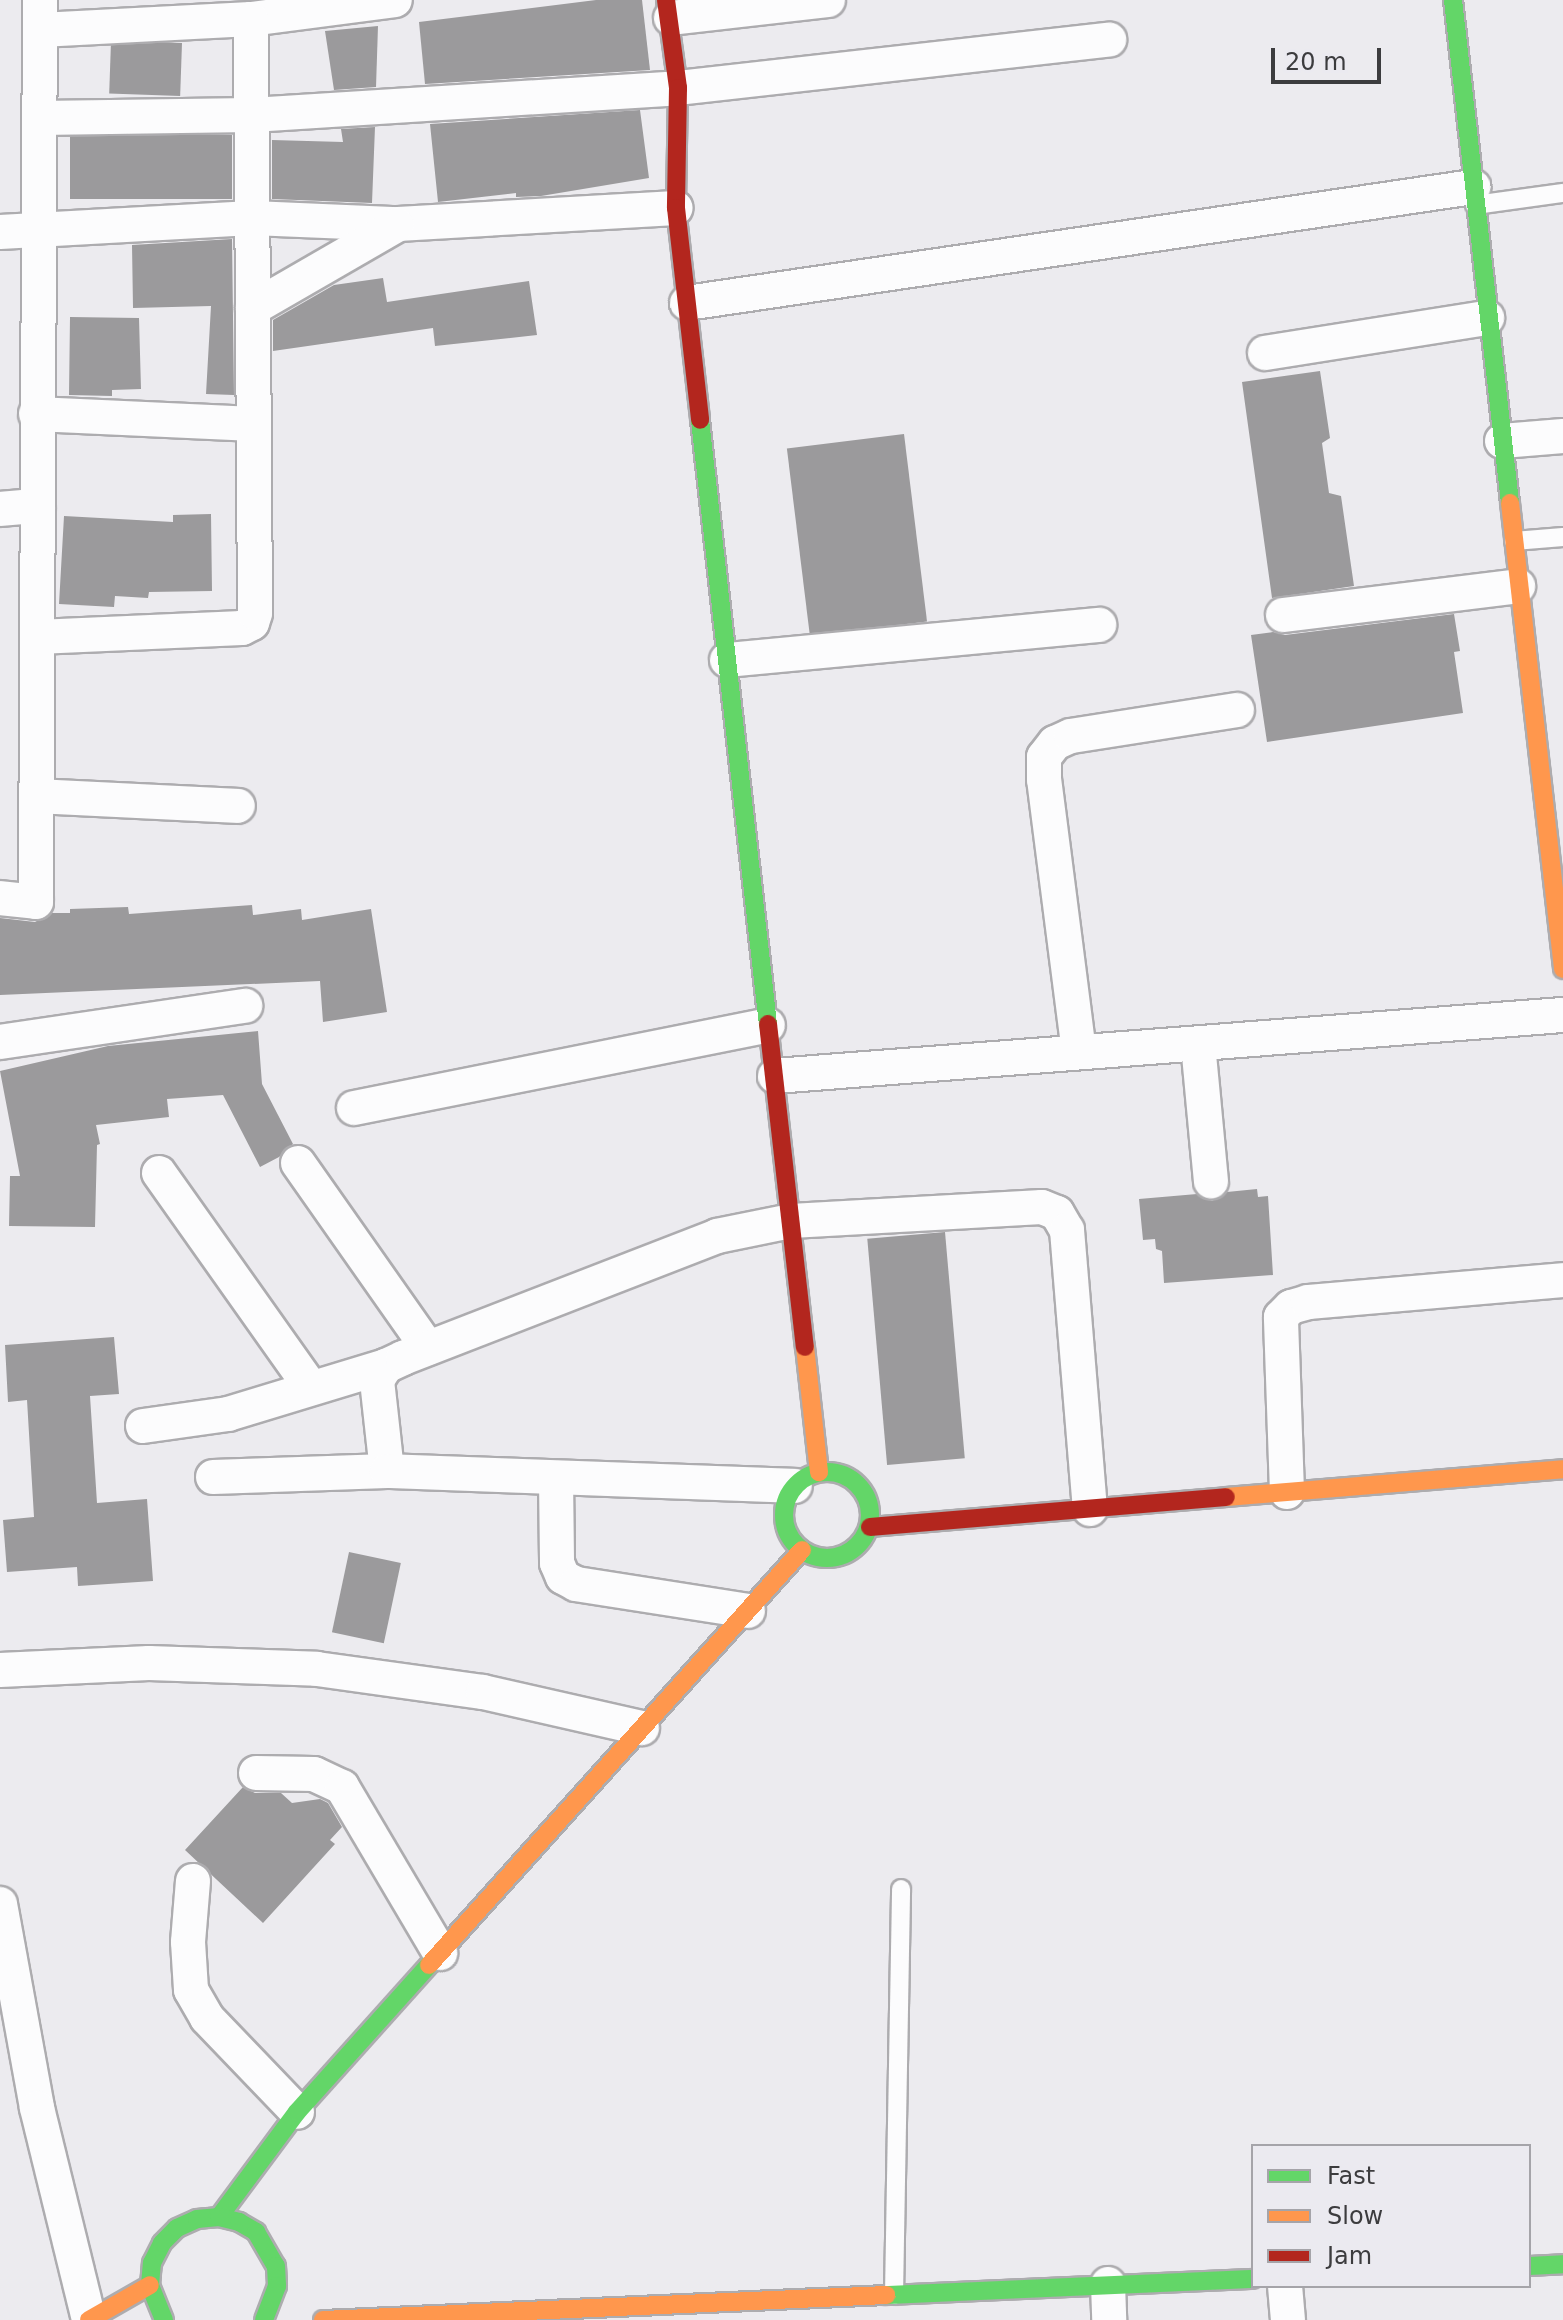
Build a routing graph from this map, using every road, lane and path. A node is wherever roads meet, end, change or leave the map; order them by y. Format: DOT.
graph roads {
  1 [pos="395,0"];
  2 [pos="828,0"];
  3 [pos="1453,0"];
  4 [pos="668,9"];
  5 [pos="40,15"];
  6 [pos="251,19"];
  7 [pos="1109,40"];
  8 [pos="678,88"];
  9 [pos="252,115"];
  10 [pos="39,118"];
  11 [pos="1563,193"];
  12 [pos="1474,196"];
  13 [pos="676,208"];
  14 [pos="252,218"];
  15 [pos="398,224"];
  16 [pos="0,232"];
  17 [pos="39,232"];
  18 [pos="687,303"];
  19 [pos="253,308"];
  20 [pos="1487,318"];
  21 [pos="1265,353"];
  22 [pos="36,414"];
  23 [pos="254,424"];
  24 [pos="1563,436"];
  25 [pos="1502,441"];
  26 [pos="38,506"];
  27 [pos="0,509"];
  28 [pos="1563,537"];
  29 [pos="1514,541"];
  30 [pos="1518,586"];
  31 [pos="1283,615"];
  32 [pos="1099,625"];
  33 [pos="37,637"];
  34 [pos="727,660"];
  35 [pos="1237,710"];
  36 [pos="1563,778"];
  37 [pos="1541,780"];
  38 [pos="37,796"];
  39 [pos="238,806"];
  40 [pos="0,898"];
  41 [pos="1563,969"];
  42 [pos="245,1006"];
  43 [pos="1563,1015"];
  44 [pos="768,1025"];
  45 [pos="0,1042"];
  46 [pos="1198,1044"];
  47 [pos="1079,1052"];
  48 [pos="775,1076"];
  49 [pos="354,1108"];
  50 [pos="298,1163"];
  51 [pos="159,1173"];
  52 [pos="1211,1181"];
  53 [pos="791,1221"];
  54 [pos="1563,1280"];
  55 [pos="428,1348"];
  56 [pos="386,1366"];
  57 [pos="311,1388"];
  58 [pos="143,1426"];
  59 [pos="1563,1469"];
  60 [pos="387,1471"];
  61 [pos="213,1477"];
  62 [pos="556,1478"];
  63 [pos="807,1479"];
  64 [pos="1287,1492"];
  65 [pos="1090,1509"];
  66 [pos="870,1527"];
  67 [pos="802,1550"];
  68 [pos="748,1611"];
  69 [pos="0,1670"];
  70 [pos="642,1728"];
  71 [pos="256,1773"];
  72 [pos="193,1881"];
  73 [pos="901,1889"];
  74 [pos="0,1904"];
  75 [pos="440,1953"];
  76 [pos="297,2112"];
  77 [pos="219,2217"];
  78 [pos="1563,2264"];
  79 [pos="1531,2266"];
  80 [pos="1251,2279"];
  81 [pos="1108,2284"];
  82 [pos="150,2285"];
  83 [pos="1285,2288"];
  84 [pos="894,2295"];
  85 [pos="427,2318"];
  86 [pos="89,2320"];
  87 [pos="164,2320"];
  88 [pos="264,2320"];
  89 [pos="323,2320"];
  90 [pos="1109,2320"];
  91 [pos="1288,2320"];
  1 -- 6 [label="street"];
  2 -- 4 [label="street"];
  3 -- 12 [label="main road"];
  4 -- 8 [label="main road"];
  5 -- 6 [label="street"];
  5 -- 10 [label="street"];
  6 -- 9 [label="street"];
  7 -- 8 [label="street"];
  8 -- 9 [label="street"];
  8 -- 13 [label="main road"];
  9 -- 10 [label="street"];
  9 -- 14 [label="street"];
  10 -- 17 [label="street"];
  11 -- 12 [label="lane"];
  12 -- 18 [label="street"];
  12 -- 20 [label="main road"];
  13 -- 15 [label="street"];
  13 -- 18 [label="main road"];
  14 -- 15 [label="street"];
  14 -- 17 [label="street"];
  14 -- 19 [label="street"];
  15 -- 19 [label="street"];
  16 -- 17 [label="street"];
  17 -- 22 [label="street"];
  18 -- 34 [label="main road"];
  19 -- 23 [label="street"];
  20 -- 21 [label="street"];
  20 -- 25 [label="main road"];
  22 -- 23 [label="street"];
  22 -- 26 [label="street"];
  23 -- 33 [label="street"];
  24 -- 25 [label="street"];
  25 -- 29 [label="main road"];
  26 -- 27 [label="street"];
  26 -- 33 [label="street"];
  28 -- 29 [label="lane"];
  29 -- 30 [label="main road"];
  30 -- 31 [label="street"];
  30 -- 37 [label="main road"];
  32 -- 34 [label="street"];
  33 -- 38 [label="street"];
  34 -- 44 [label="main road"];
  35 -- 47 [label="street"];
  36 -- 37 [label="lane"];
  37 -- 41 [label="main road"];
  38 -- 39 [label="street"];
  38 -- 40 [label="street"];
  42 -- 45 [label="street"];
  43 -- 46 [label="street"];
  44 -- 48 [label="main road"];
  44 -- 49 [label="street"];
  46 -- 47 [label="street"];
  46 -- 52 [label="street"];
  47 -- 48 [label="street"];
  48 -- 53 [label="main road"];
  50 -- 55 [label="street"];
  51 -- 57 [label="street"];
  53 -- 55 [label="street"];
  53 -- 63 [label="main road"];
  53 -- 65 [label="street"];
  54 -- 64 [label="street"];
  55 -- 56 [label="street"];
  56 -- 57 [label="street"];
  56 -- 60 [label="street"];
  57 -- 58 [label="street"];
  59 -- 64 [label="main road"];
  60 -- 61 [label="street"];
  60 -- 62 [label="street"];
  62 -- 63 [label="street"];
  62 -- 68 [label="street"];
  63 -- 66 [label="main road"];
  63 -- 67 [label="main road"];
  64 -- 65 [label="main road"];
  65 -- 66 [label="main road"];
  66 -- 67 [label="main road"];
  67 -- 68 [label="main road"];
  68 -- 70 [label="main road"];
  69 -- 70 [label="street"];
  70 -- 75 [label="main road"];
  71 -- 75 [label="street"];
  72 -- 76 [label="street"];
  73 -- 84 [label="lane"];
  74 -- 86 [label="street"];
  75 -- 76 [label="main road"];
  76 -- 77 [label="main road"];
  77 -- 82 [label="main road"];
  77 -- 88 [label="main road"];
  78 -- 79 [label="main road"];
  80 -- 81 [label="main road"];
  81 -- 84 [label="main road"];
  81 -- 90 [label="street"];
  82 -- 86 [label="main road"];
  82 -- 87 [label="main road"];
  83 -- 91 [label="street"];
  84 -- 85 [label="main road"];
  85 -- 89 [label="main road"];
}
